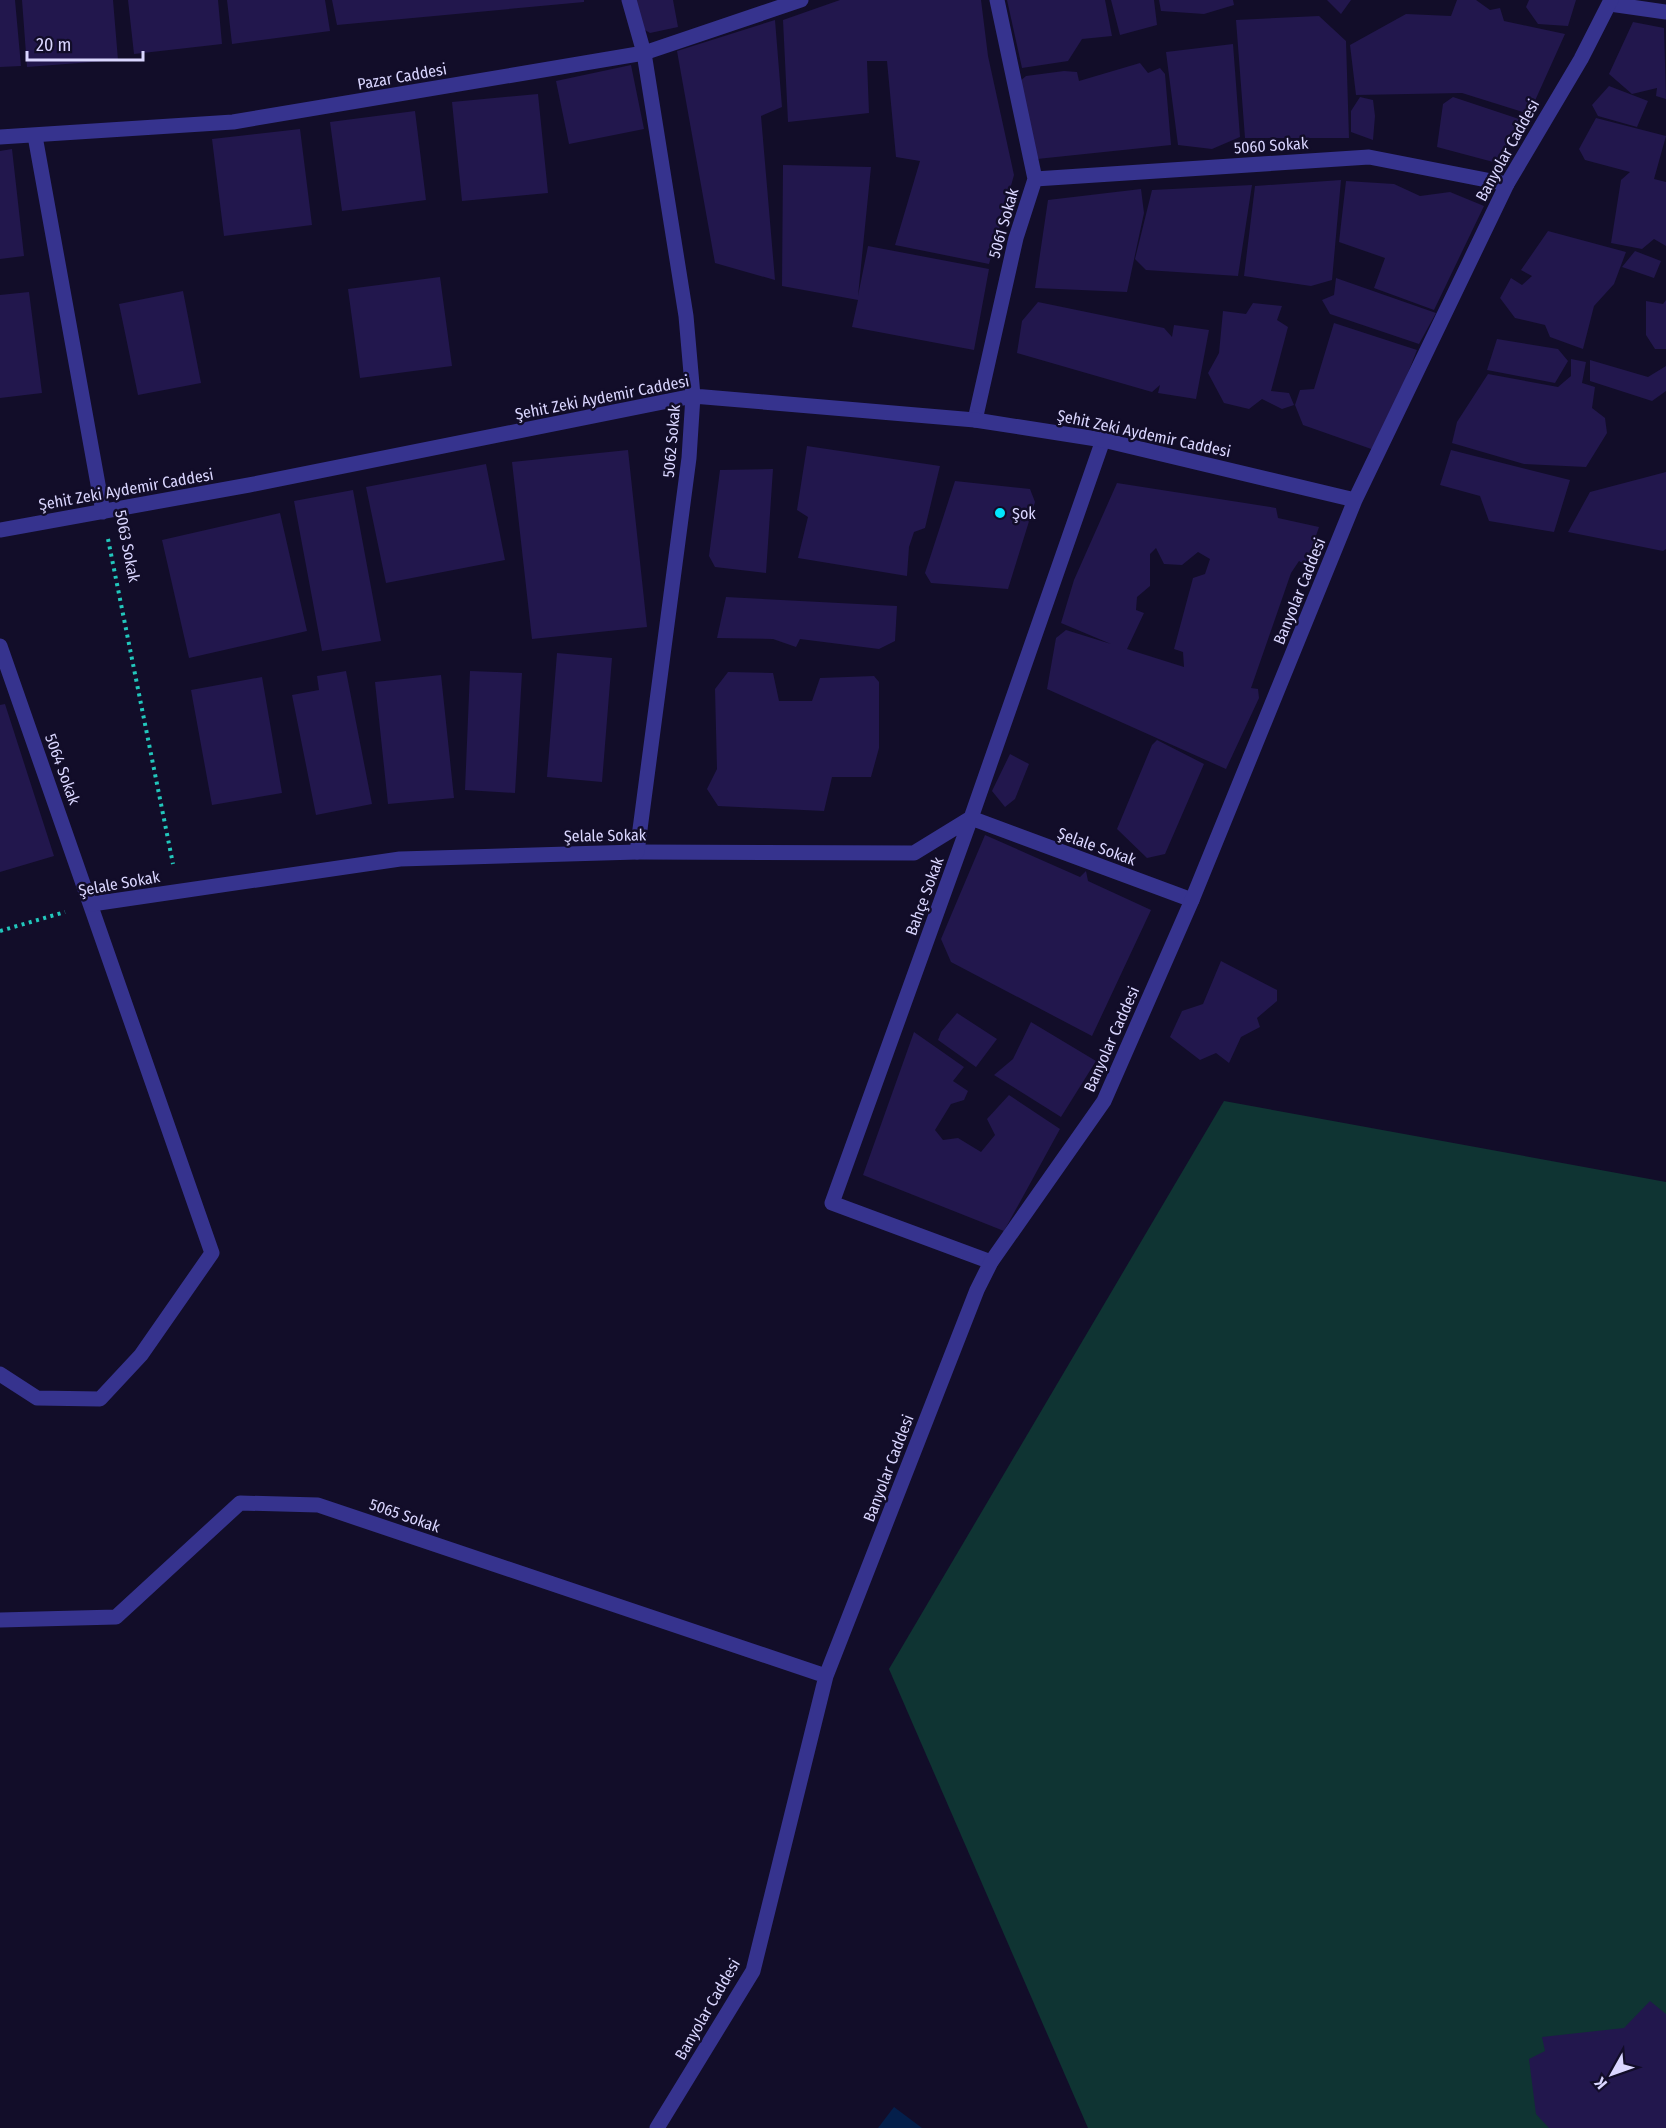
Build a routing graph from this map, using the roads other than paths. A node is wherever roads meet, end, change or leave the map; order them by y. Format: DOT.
graph roads {
  1 [pos="629,0"];
  2 [pos="801,0"];
  3 [pos="997,0"];
  4 [pos="1610,2"];
  5 [pos="1666,12"];
  6 [pos="644,53"];
  7 [pos="35,136"];
  8 [pos="0,137"];
  9 [pos="1035,179"];
  10 [pos="1507,184"];
  11 [pos="693,396"];
  12 [pos="975,420"];
  13 [pos="1102,440"];
  14 [pos="1355,500"];
  15 [pos="103,512"];
  16 [pos="0,530"];
  17 [pos="0,646"];
  18 [pos="971,818"];
  19 [pos="637,852"];
  20 [pos="1192,900"];
  21 [pos="92,904"];
  22 [pos="991,1262"];
  23 [pos="0,1374"];
  24 [pos="0,1620"];
  25 [pos="826,1676"];
  26 [pos="657,2128"];
  1 -- 6 [label="street, 5062 Sokak"];
  2 -- 6 [label="street, Pazar Caddesi"];
  3 -- 9 [label="street, 5061 Sokak"];
  4 -- 5 [label="street"];
  4 -- 10 [label="street, Banyolar Caddesi"];
  6 -- 7 [label="street, Pazar Caddesi"];
  6 -- 11 [label="street, 5062 Sokak"];
  7 -- 8 [label="street, Pazar Caddesi"];
  7 -- 15 [label="street, 5063 Sokak"];
  9 -- 10 [label="street, 5060 Sokak"];
  9 -- 12 [label="street, 5061 Sokak"];
  10 -- 14 [label="street, Banyolar Caddesi"];
  11 -- 12 [label="street, Şehit Zeki Aydemir Caddesi"];
  11 -- 15 [label="street, Şehit Zeki Aydemir Caddesi"];
  11 -- 19 [label="street, 5062 Sokak"];
  12 -- 13 [label="street, Şehit Zeki Aydemir Caddesi"];
  13 -- 14 [label="street, Şehit Zeki Aydemir Caddesi"];
  13 -- 18 [label="street, Bahçe Sokak"];
  14 -- 20 [label="street, Banyolar Caddesi"];
  15 -- 16 [label="street, Şehit Zeki Aydemir Caddesi"];
  17 -- 21 [label="street, 5064 Sokak"];
  18 -- 19 [label="street, Şelale Sokak"];
  18 -- 20 [label="street, Şelale Sokak"];
  18 -- 22 [label="street, Bahçe Sokak"];
  19 -- 21 [label="street, Şelale Sokak"];
  20 -- 22 [label="street, Banyolar Caddesi"];
  21 -- 23 [label="street, 5064 Sokak"];
  22 -- 25 [label="street, Banyolar Caddesi"];
  24 -- 25 [label="street, 5065 Sokak"];
  25 -- 26 [label="street, Banyolar Caddesi"];
}
